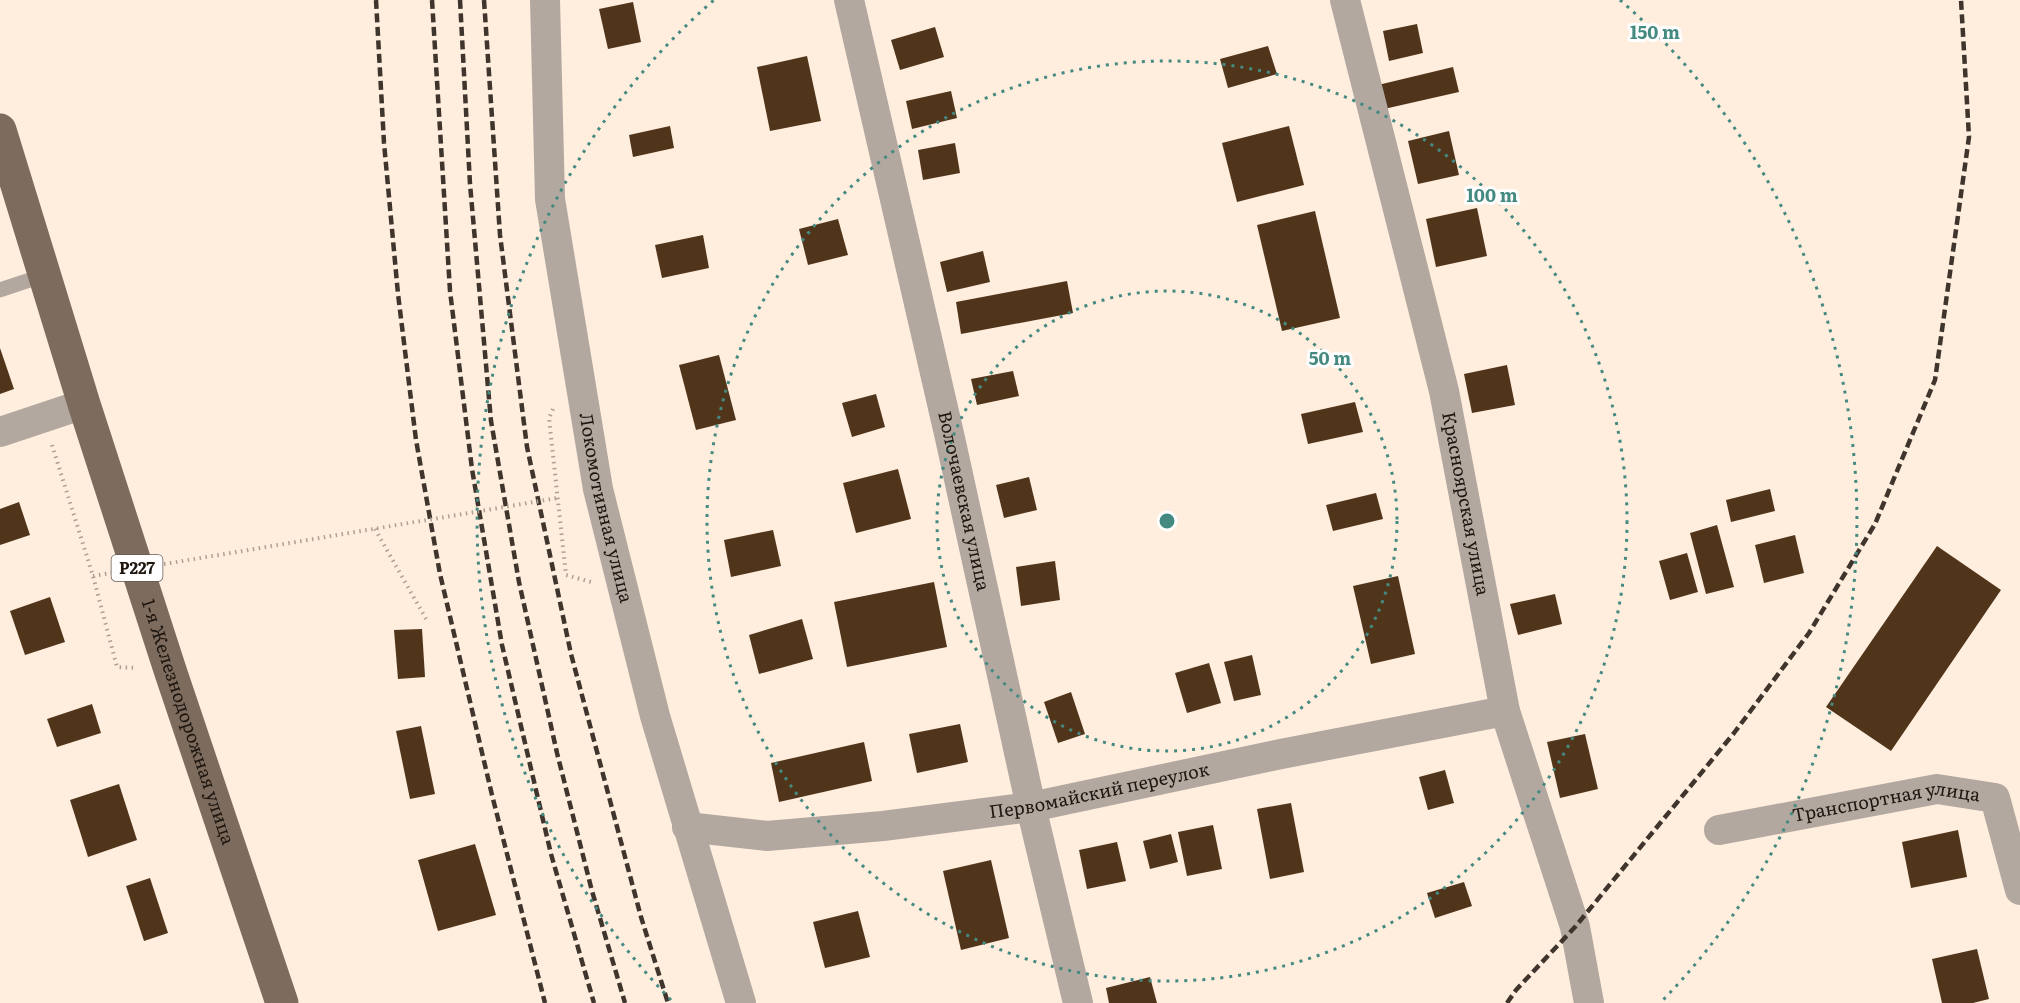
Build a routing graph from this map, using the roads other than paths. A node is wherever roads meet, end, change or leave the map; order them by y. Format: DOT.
graph roads {
  1 [pos="545,0"];
  2 [pos="849,0"];
  3 [pos="1345,0"];
  4 [pos="0,130"];
  5 [pos="45,275"];
  6 [pos="0,290"];
  7 [pos="84,404"];
  8 [pos="0,432"];
  9 [pos="1505,711"];
  10 [pos="1031,807"];
  11 [pos="687,827"];
  12 [pos="1719,830"];
  13 [pos="2020,890"];
  14 [pos="282,1003"];
  15 [pos="741,1003"];
  16 [pos="1078,1003"];
  17 [pos="1589,1003"];
  1 -- 11 [label="street, Локомотивная улица"];
  2 -- 10 [label="street, Волочаевская улица"];
  3 -- 9 [label="street, Красноярская улица"];
  4 -- 5 [label="main road, 1-я Железнодорожная улица / Р227"];
  5 -- 6 [label="lane"];
  5 -- 7 [label="main road, 1-я Железнодорожная улица / Р227"];
  7 -- 8 [label="street"];
  7 -- 14 [label="main road, 1-я Железнодорожная улица / Р227"];
  9 -- 10 [label="street, Первомайский переулок"];
  9 -- 17 [label="street, Красноярская улица"];
  10 -- 11 [label="street, Первомайский переулок"];
  10 -- 16 [label="street, Волочаевская улица"];
  11 -- 15 [label="street, Локомотивная улица"];
  12 -- 13 [label="street, Транспортная улица"];
}
